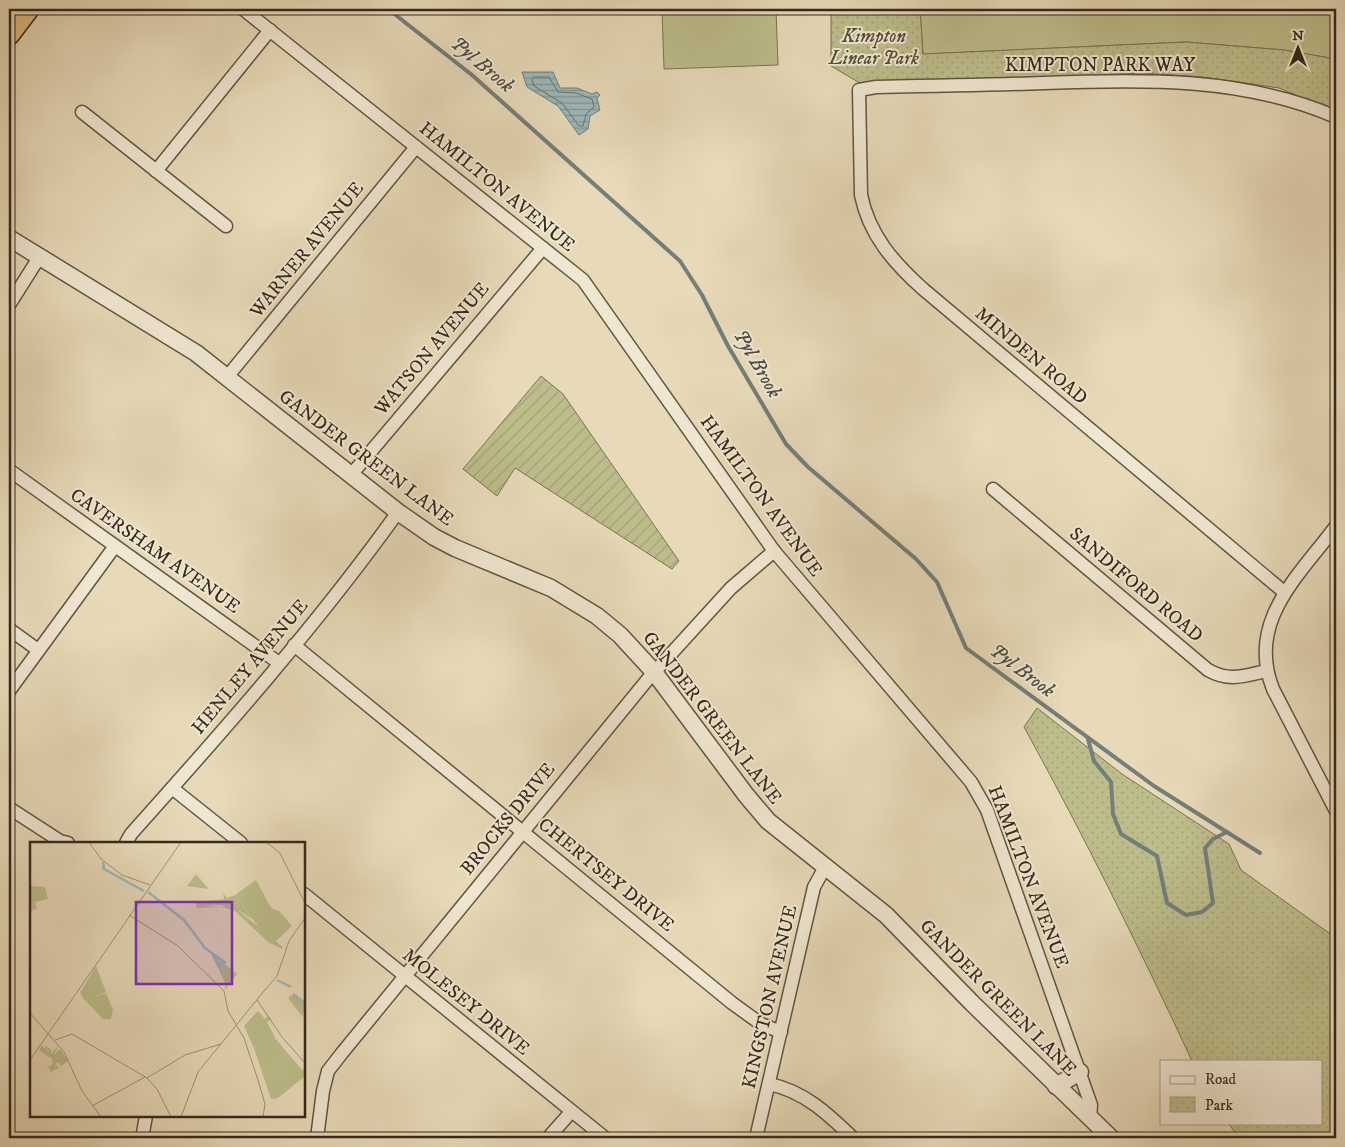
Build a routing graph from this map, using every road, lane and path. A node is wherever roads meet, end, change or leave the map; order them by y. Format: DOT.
graph roads {
  1 [pos="28,9"];
  2 [pos="243,9"];
  3 [pos="270,30"];
  4 [pos="9,34"];
  5 [pos="859,90"];
  6 [pos="82,112"];
  7 [pos="1336,117"];
  8 [pos="416,147"];
  9 [pos="156,172"];
  10 [pos="226,226"];
  11 [pos="9,238"];
  12 [pos="543,248"];
  13 [pos="40,256"];
  14 [pos="9,305"];
  15 [pos="227,377"];
  16 [pos="9,470"];
  17 [pos="351,475"];
  18 [pos="993,489"];
  19 [pos="398,512"];
  20 [pos="1336,526"];
  21 [pos="115,546"];
  22 [pos="774,551"];
  23 [pos="1284,592"];
  24 [pos="9,628"];
  25 [pos="294,645"];
  26 [pos="38,650"];
  27 [pos="279,663"];
  28 [pos="1266,671"];
  29 [pos="654,672"];
  30 [pos="9,691"];
  31 [pos="172,788"];
  32 [pos="9,808"];
  33 [pos="1336,811"];
  34 [pos="523,832"];
  35 [pos="64,842"];
  36 [pos="127,842"];
  37 [pos="239,842"];
  38 [pos="825,867"];
  39 [pos="305,895"];
  40 [pos="404,975"];
  41 [pos="781,1032"];
  42 [pos="1080,1072"];
  43 [pos="770,1084"];
  44 [pos="1056,1086"];
  45 [pos="571,1112"];
  46 [pos="146,1117"];
  47 [pos="1090,1118"];
  48 [pos="142,1138"];
  49 [pos="317,1138"];
  50 [pos="548,1138"];
  51 [pos="605,1138"];
  52 [pos="756,1138"];
  53 [pos="853,1138"];
  54 [pos="1111,1138"];
  1 -- 4 [label="highway"];
  2 -- 3 [label="street, HAMILTON AVENUE"];
  3 -- 8 [label="street, HAMILTON AVENUE"];
  3 -- 9 [label="street"];
  5 -- 7 [label="street, KIMPTON PARK WAY"];
  5 -- 23 [label="street, MINDEN ROAD"];
  6 -- 9 [label="street"];
  8 -- 12 [label="street, HAMILTON AVENUE"];
  8 -- 15 [label="street, WARNER AVENUE"];
  9 -- 10 [label="street"];
  11 -- 13 [label="street, GANDER GREEN LANE"];
  12 -- 17 [label="street, WATSON AVENUE"];
  12 -- 22 [label="street, HAMILTON AVENUE"];
  13 -- 14 [label="street"];
  13 -- 15 [label="street, GANDER GREEN LANE"];
  15 -- 17 [label="street, GANDER GREEN LANE"];
  16 -- 21 [label="street, CAVERSHAM AVENUE"];
  17 -- 19 [label="street, GANDER GREEN LANE"];
  18 -- 28 [label="street, SANDIFORD ROAD"];
  19 -- 25 [label="street, HENLEY AVENUE"];
  19 -- 29 [label="street, GANDER GREEN LANE"];
  20 -- 23 [label="street"];
  21 -- 26 [label="street"];
  21 -- 27 [label="street, CAVERSHAM AVENUE"];
  22 -- 29 [label="street, BROCKS DRIVE"];
  22 -- 42 [label="street, HAMILTON AVENUE"];
  23 -- 28 [label="street"];
  24 -- 26 [label="street"];
  25 -- 27 [label="street, HENLEY AVENUE"];
  25 -- 34 [label="street, CHERTSEY DRIVE"];
  26 -- 30 [label="street"];
  27 -- 31 [label="street, HENLEY AVENUE"];
  28 -- 33 [label="street"];
  29 -- 34 [label="street, BROCKS DRIVE"];
  29 -- 38 [label="street, GANDER GREEN LANE"];
  31 -- 36 [label="street, HENLEY AVENUE"];
  31 -- 37 [label="street"];
  32 -- 35 [label="street"];
  34 -- 40 [label="street, BROCKS DRIVE"];
  34 -- 41 [label="street, CHERTSEY DRIVE"];
  38 -- 41 [label="street, KINGSTON AVENUE"];
  38 -- 44 [label="street, GANDER GREEN LANE"];
  39 -- 40 [label="street, MOLESEY DRIVE"];
  40 -- 45 [label="street, MOLESEY DRIVE"];
  40 -- 49 [label="street, BROCKS DRIVE"];
  41 -- 43 [label="street, KINGSTON AVENUE"];
  42 -- 44 [label="street"];
  42 -- 47 [label="street, HAMILTON AVENUE"];
  43 -- 52 [label="street, KINGSTON AVENUE"];
  43 -- 53 [label="street"];
  44 -- 47 [label="street, GANDER GREEN LANE"];
  45 -- 50 [label="street"];
  45 -- 51 [label="street, MOLESEY DRIVE"];
  46 -- 48 [label="street"];
  47 -- 54 [label="street, GANDER GREEN LANE"];
}
